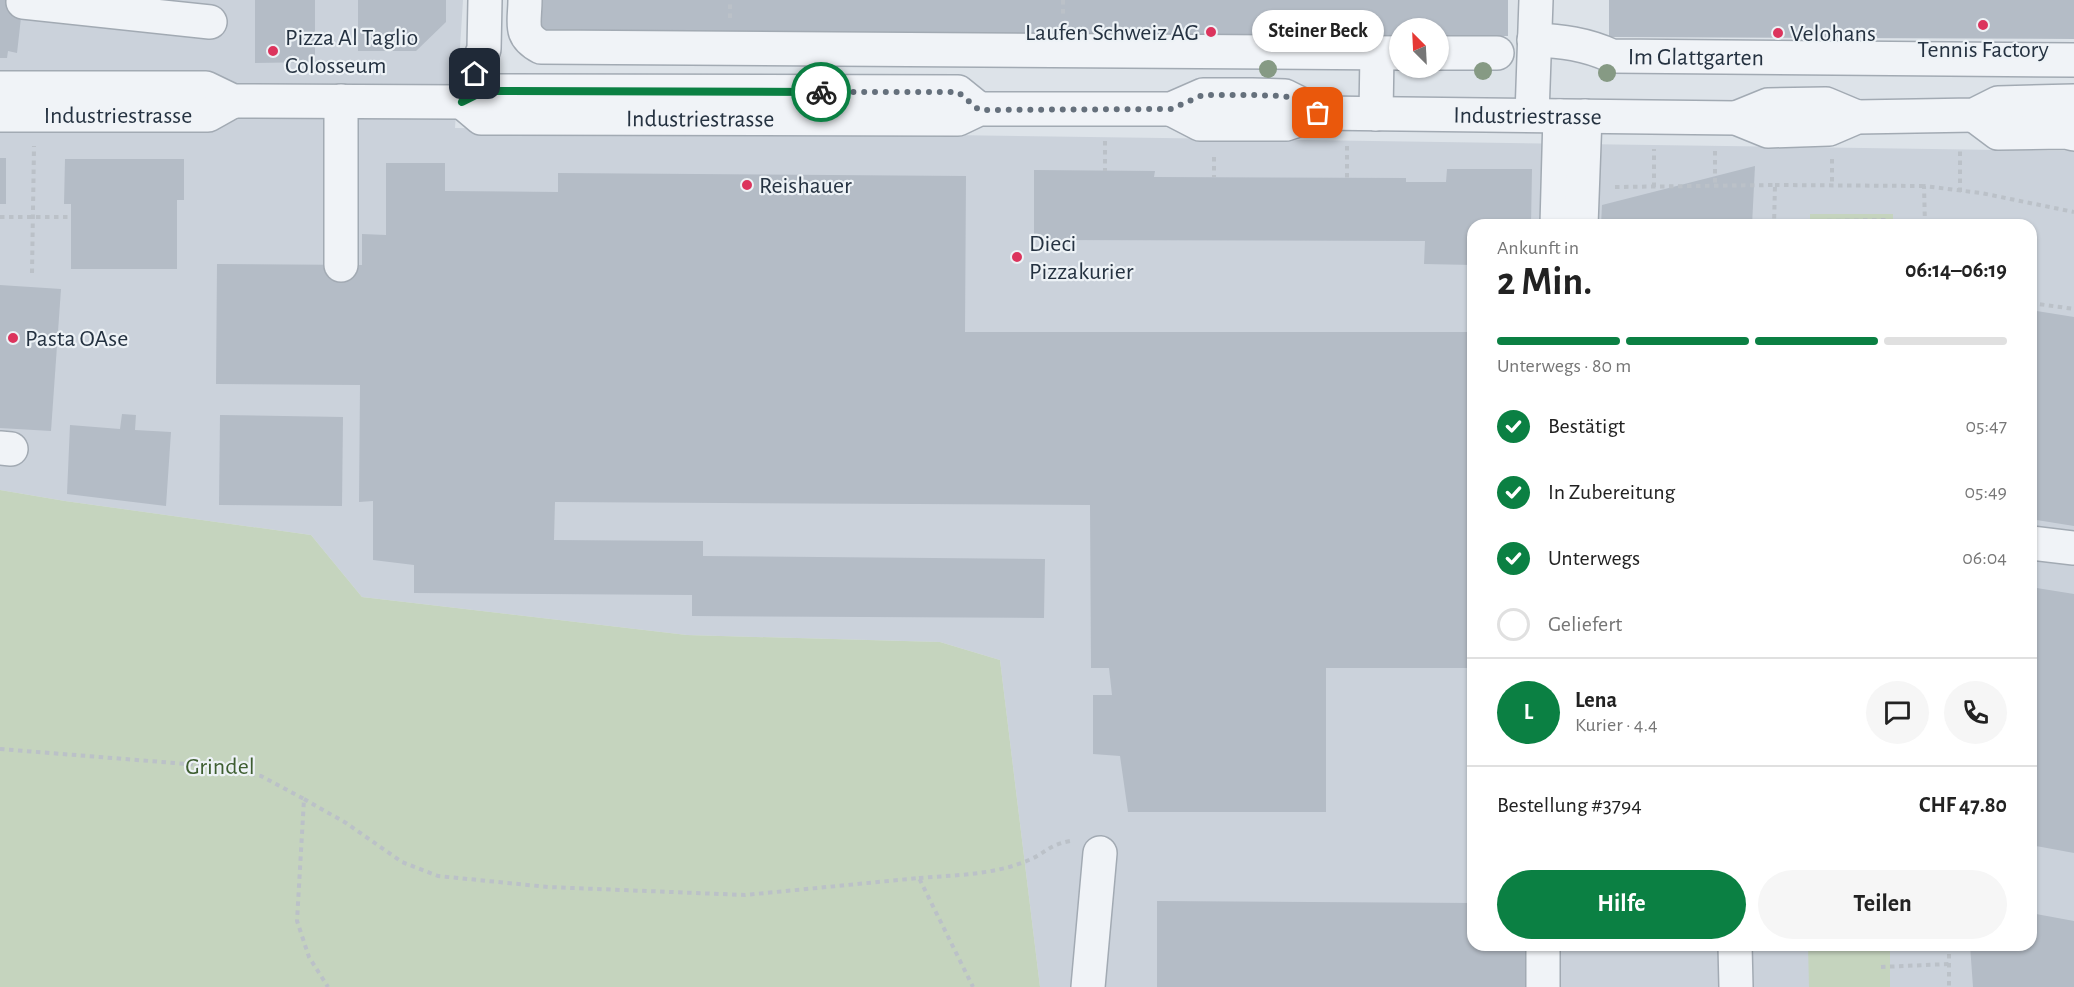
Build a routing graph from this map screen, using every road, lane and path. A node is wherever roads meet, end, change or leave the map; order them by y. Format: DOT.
graph roads {
  1 [pos="485,0"];
  2 [pos="525,0"];
  3 [pos="1536,0"];
  4 [pos="35,2"];
  5 [pos="210,21"];
  6 [pos="1534,40"];
  7 [pos="1388,53"];
  8 [pos="1449,53"];
  9 [pos="1497,53"];
  10 [pos="2074,60"];
  11 [pos="0,88"];
  12 [pos="233,101"];
  13 [pos="341,101"];
  14 [pos="2074,101"];
  15 [pos="462,102"];
  16 [pos="1376,114"];
  17 [pos="0,115"];
  18 [pos="1974,115"];
  19 [pos="1559,116"];
  20 [pos="2074,134"];
  21 [pos="34,136"];
  22 [pos="1347,144"];
  23 [pos="1105,146"];
  24 [pos="1654,147"];
  25 [pos="1715,148"];
  26 [pos="1960,149"];
  27 [pos="1832,158"];
  28 [pos="1214,170"];
  29 [pos="1105,171"];
  30 [pos="1214,177"];
  31 [pos="1347,178"];
  32 [pos="1775,185"];
  33 [pos="1715,186"];
  34 [pos="1832,186"];
  35 [pos="1924,186"];
  36 [pos="1582,187"];
  37 [pos="1654,187"];
  38 [pos="1960,192"];
  39 [pos="2074,212"];
  40 [pos="33,217"];
  41 [pos="71,217"];
  42 [pos="0,218"];
  43 [pos="1557,219"];
  44 [pos="1581,219"];
  45 [pos="1774,219"];
  46 [pos="1925,219"];
  47 [pos="341,265"];
  48 [pos="32,273"];
  49 [pos="2037,304"];
  50 [pos="2074,309"];
  51 [pos="2037,544"];
  52 [pos="2074,548"];
  53 [pos="0,749"];
  54 [pos="304,799"];
  55 [pos="1088,847"];
  56 [pos="919,878"];
  57 [pos="1543,951"];
  58 [pos="1735,951"];
  59 [pos="1948,951"];
  60 [pos="1949,964"];
  61 [pos="1881,967"];
  62 [pos="328,987"];
  63 [pos="973,987"];
  64 [pos="1088,987"];
  65 [pos="1543,987"];
  66 [pos="1736,987"];
  67 [pos="1949,987"];
  1 -- 15 [label="street"];
  2 -- 7 [label="street"];
  3 -- 6 [label="street"];
  4 -- 5 [label="street"];
  6 -- 10 [label="street, Im Glattgarten"];
  6 -- 19 [label="street"];
  7 -- 16 [label="street"];
  8 -- 9 [label="street"];
  11 -- 12 [label="street, Industriestrasse"];
  12 -- 13 [label="street, Industriestrasse"];
  12 -- 17 [label="street, Industriestrasse"];
  13 -- 15 [label="street, Industriestrasse"];
  13 -- 47 [label="street"];
  14 -- 18 [label="street, Industriestrasse"];
  15 -- 16 [label="street, Industriestrasse"];
  16 -- 19 [label="street, Industriestrasse"];
  18 -- 19 [label="street, Industriestrasse"];
  18 -- 20 [label="street"];
  19 -- 36 [label="street"];
  19 -- 43 [label="street"];
  21 -- 40 [label="path"];
  22 -- 31 [label="path"];
  23 -- 29 [label="path"];
  24 -- 37 [label="path"];
  25 -- 33 [label="path"];
  26 -- 38 [label="path"];
  27 -- 34 [label="path"];
  28 -- 30 [label="path"];
  32 -- 33 [label="path"];
  32 -- 34 [label="path"];
  32 -- 45 [label="path"];
  33 -- 37 [label="path"];
  34 -- 35 [label="path"];
  35 -- 38 [label="path"];
  35 -- 46 [label="path"];
  36 -- 37 [label="path"];
  36 -- 44 [label="street"];
  38 -- 39 [label="path"];
  40 -- 41 [label="path"];
  40 -- 42 [label="path"];
  40 -- 48 [label="path"];
  49 -- 50 [label="path"];
  51 -- 52 [label="street"];
  53 -- 54 [label="path"];
  54 -- 56 [label="path"];
  54 -- 62 [label="path"];
  55 -- 56 [label="path"];
  55 -- 64 [label="street"];
  56 -- 63 [label="path"];
  57 -- 65 [label="street"];
  58 -- 66 [label="street"];
  59 -- 60 [label="path"];
  60 -- 61 [label="path"];
  60 -- 67 [label="path"];
}
